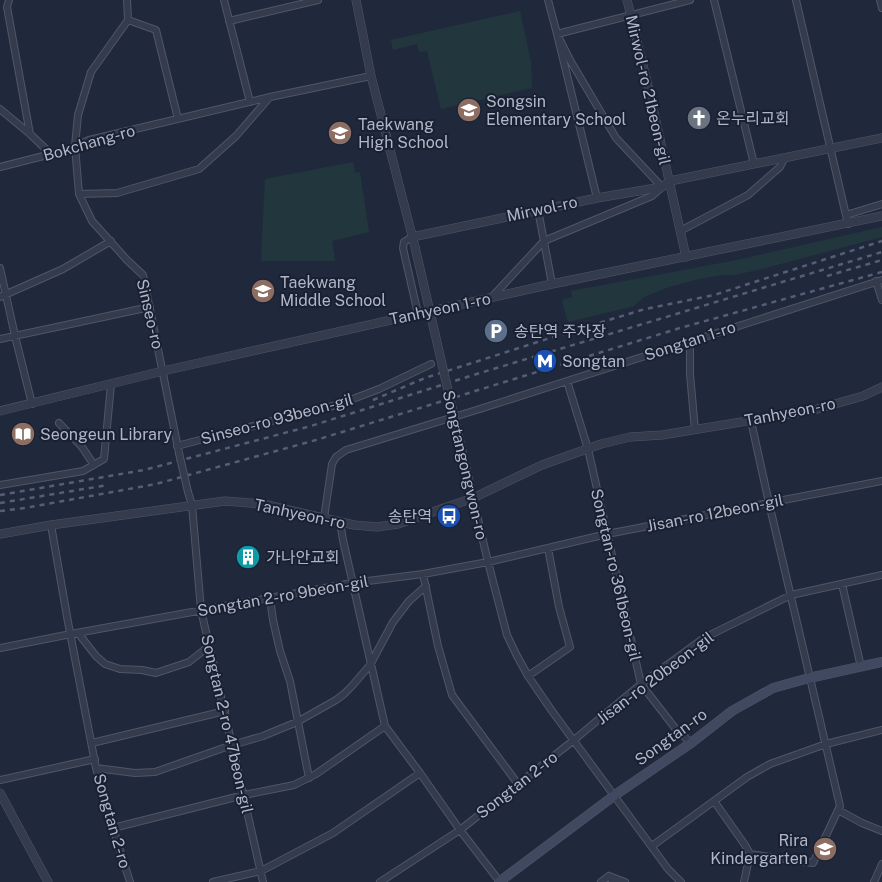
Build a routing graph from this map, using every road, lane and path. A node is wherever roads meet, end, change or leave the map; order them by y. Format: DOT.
graph roads {
  1 [pos="9,0"];
  2 [pos="127,0"];
  3 [pos="224,0"];
  4 [pos="318,0"];
  5 [pos="356,0"];
  6 [pos="548,0"];
  7 [pos="627,0"];
  8 [pos="690,0"];
  9 [pos="714,0"];
  10 [pos="796,0"];
  11 [pos="880,0"];
  12 [pos="882,8"];
  13 [pos="631,15"];
  14 [pos="128,20"];
  15 [pos="228,21"];
  16 [pos="557,34"];
  17 [pos="371,76"];
  18 [pos="270,98"];
  19 [pos="250,102"];
  20 [pos="0,109"];
  21 [pos="178,119"];
  22 [pos="30,134"];
  23 [pos="882,138"];
  24 [pos="74,146"];
  25 [pos="832,149"];
  26 [pos="51,154"];
  27 [pos="784,159"];
  28 [pos="754,164"];
  29 [pos="0,168"];
  30 [pos="670,181"];
  31 [pos="662,187"];
  32 [pos="79,194"];
  33 [pos="597,198"];
  34 [pos="882,204"];
  35 [pos="538,210"];
  36 [pos="846,215"];
  37 [pos="882,216"];
  38 [pos="848,224"];
  39 [pos="680,231"];
  40 [pos="412,237"];
  41 [pos="111,241"];
  42 [pos="544,241"];
  43 [pos="686,256"];
  44 [pos="0,268"];
  45 [pos="879,280"];
  46 [pos="552,284"];
  47 [pos="3,295"];
  48 [pos="491,298"];
  49 [pos="882,300"];
  50 [pos="150,307"];
  51 [pos="418,314"];
  52 [pos="15,336"];
  53 [pos="0,339"];
  54 [pos="690,342"];
  55 [pos="431,364"];
  56 [pos="163,371"];
  57 [pos="567,381"];
  58 [pos="111,384"];
  59 [pos="882,386"];
  60 [pos="32,404"];
  61 [pos="0,411"];
  62 [pos="750,421"];
  63 [pos="59,423"];
  64 [pos="695,430"];
  65 [pos="177,446"];
  66 [pos="588,449"];
  67 [pos="94,465"];
  68 [pos="882,481"];
  69 [pos="0,485"];
  70 [pos="472,494"];
  71 [pos="769,503"];
  72 [pos="192,505"];
  73 [pos="324,518"];
  74 [pos="340,522"];
  75 [pos="51,525"];
  76 [pos="0,534"];
  77 [pos="606,534"];
  78 [pos="548,548"];
  79 [pos="488,562"];
  80 [pos="423,574"];
  81 [pos="882,576"];
  82 [pos="352,583"];
  83 [pos="842,584"];
  84 [pos="426,586"];
  85 [pos="791,596"];
  86 [pos="270,598"];
  87 [pos="201,610"];
  88 [pos="78,633"];
  89 [pos="71,634"];
  90 [pos="209,646"];
  91 [pos="0,648"];
  92 [pos="882,662"];
  93 [pos="370,665"];
  94 [pos="862,666"];
  95 [pos="528,676"];
  96 [pos="809,678"];
  97 [pos="641,684"];
  98 [pos="225,712"];
  99 [pos="297,722"];
  100 [pos="385,726"];
  101 [pos="882,730"];
  102 [pos="574,740"];
  103 [pos="92,743"];
  104 [pos="690,743"];
  105 [pos="826,744"];
  106 [pos="232,745"];
  107 [pos="94,759"];
  108 [pos="96,768"];
  109 [pos="420,773"];
  110 [pos="309,778"];
  111 [pos="0,780"];
  112 [pos="518,784"];
  113 [pos="0,793"];
  114 [pos="244,795"];
  115 [pos="615,795"];
  116 [pos="714,801"];
  117 [pos="839,808"];
  118 [pos="113,828"];
  119 [pos="460,830"];
  120 [pos="882,831"];
  121 [pos="652,846"];
  122 [pos="750,854"];
  123 [pos="882,864"];
  124 [pos="261,871"];
  125 [pos="609,876"];
  126 [pos="48,882"];
  127 [pos="130,882"];
  128 [pos="213,882"];
  129 [pos="263,882"];
  130 [pos="380,882"];
  131 [pos="499,882"];
  132 [pos="601,882"];
  133 [pos="613,882"];
  134 [pos="624,882"];
  135 [pos="681,882"];
  136 [pos="744,882"];
  137 [pos="874,882"];
  1 -- 22 [label="street"];
  2 -- 14 [label="street"];
  3 -- 15 [label="street"];
  4 -- 15 [label="street"];
  5 -- 17 [label="street, Songtangongwon-ro"];
  6 -- 16 [label="street"];
  7 -- 13 [label="street, Mirwol-ro 21beon-gil"];
  8 -- 13 [label="street"];
  9 -- 28 [label="street"];
  10 -- 25 [label="street"];
  11 -- 12 [label="street"];
  13 -- 16 [label="street"];
  13 -- 30 [label="street, Mirwol-ro 21beon-gil"];
  14 -- 21 [label="street"];
  14 -- 24 [label="street, Sinseo-ro"];
  15 -- 19 [label="street"];
  16 -- 31 [label="street"];
  16 -- 33 [label="street"];
  17 -- 18 [label="street, Bokchang-ro"];
  17 -- 40 [label="street, Songtangongwon-ro"];
  18 -- 19 [label="street, Bokchang-ro"];
  18 -- 32 [label="street"];
  19 -- 21 [label="street, Bokchang-ro"];
  20 -- 22 [label="street"];
  21 -- 24 [label="street, Bokchang-ro"];
  22 -- 26 [label="street"];
  23 -- 25 [label="street, Mirwol-ro"];
  24 -- 26 [label="street, Bokchang-ro"];
  24 -- 32 [label="street, Sinseo-ro"];
  25 -- 27 [label="street, Mirwol-ro"];
  25 -- 36 [label="street"];
  26 -- 29 [label="street, Bokchang-ro"];
  27 -- 28 [label="street, Mirwol-ro"];
  27 -- 39 [label="street"];
  28 -- 30 [label="street, Mirwol-ro"];
  30 -- 31 [label="street, Mirwol-ro"];
  30 -- 39 [label="street"];
  31 -- 33 [label="street, Mirwol-ro"];
  31 -- 42 [label="street"];
  32 -- 41 [label="street, Sinseo-ro"];
  33 -- 35 [label="street, Mirwol-ro"];
  34 -- 36 [label="street"];
  35 -- 40 [label="street, Mirwol-ro"];
  35 -- 42 [label="street"];
  36 -- 38 [label="street"];
  37 -- 38 [label="street, Tanhyeon 1-ro"];
  38 -- 43 [label="street, Tanhyeon 1-ro"];
  39 -- 43 [label="street"];
  40 -- 51 [label="street"];
  40 -- 70 [label="street, Songtangongwon-ro, bridge"];
  41 -- 47 [label="street"];
  41 -- 50 [label="street, Sinseo-ro"];
  42 -- 46 [label="street"];
  42 -- 48 [label="street"];
  43 -- 46 [label="street, Tanhyeon 1-ro"];
  44 -- 47 [label="street"];
  45 -- 49 [label="street, Songtan 1-ro"];
  45 -- 54 [label="street, Songtan 1-ro"];
  46 -- 48 [label="street, Tanhyeon 1-ro"];
  47 -- 52 [label="street"];
  48 -- 51 [label="street, Tanhyeon 1-ro"];
  50 -- 52 [label="street"];
  50 -- 56 [label="street, Sinseo-ro"];
  51 -- 56 [label="street, Tanhyeon 1-ro"];
  52 -- 53 [label="street"];
  52 -- 60 [label="street"];
  54 -- 57 [label="street, Songtan 1-ro"];
  54 -- 64 [label="street"];
  55 -- 65 [label="street, Sinseo-ro 93beon-gil"];
  56 -- 58 [label="street, Tanhyeon 1-ro"];
  56 -- 65 [label="street, Sinseo-ro"];
  57 -- 66 [label="street"];
  57 -- 73 [label="street, Songtan 1-ro"];
  58 -- 60 [label="street, Tanhyeon 1-ro"];
  58 -- 67 [label="street"];
  59 -- 62 [label="street, Tanhyeon-ro"];
  60 -- 61 [label="street, Tanhyeon 1-ro"];
  62 -- 64 [label="street, Tanhyeon-ro"];
  62 -- 71 [label="street"];
  63 -- 67 [label="street"];
  64 -- 66 [label="street, Tanhyeon-ro"];
  65 -- 72 [label="street, Sinseo-ro, bridge"];
  66 -- 70 [label="street, Tanhyeon-ro"];
  66 -- 77 [label="street, Songtan-ro 361beon-gil"];
  67 -- 69 [label="street"];
  68 -- 71 [label="street, Jisan-ro 12beon-gil"];
  70 -- 74 [label="street, Tanhyeon-ro"];
  70 -- 79 [label="street, Songtangongwon-ro"];
  71 -- 77 [label="street, Jisan-ro 12beon-gil"];
  71 -- 85 [label="street"];
  72 -- 73 [label="street, Tanhyeon-ro"];
  72 -- 75 [label="street, Tanhyeon-ro"];
  72 -- 87 [label="street, Songtan 2-ro 47beon-gil"];
  73 -- 74 [label="street, Tanhyeon-ro"];
  74 -- 82 [label="street"];
  75 -- 76 [label="street, Tanhyeon-ro"];
  75 -- 89 [label="street, Songtan 2-ro"];
  77 -- 78 [label="street, Jisan-ro 12beon-gil"];
  77 -- 97 [label="street, Songtan-ro 361beon-gil"];
  78 -- 79 [label="street, Jisan-ro 12beon-gil"];
  78 -- 95 [label="street"];
  79 -- 80 [label="street, Songtan 2-ro 9beon-gil"];
  79 -- 95 [label="street, Songtangongwon-ro"];
  80 -- 82 [label="street, Songtan 2-ro 9beon-gil"];
  80 -- 84 [label="street"];
  81 -- 83 [label="street, Jisan-ro 20beon-gil"];
  82 -- 86 [label="street, Songtan 2-ro 9beon-gil"];
  82 -- 93 [label="street"];
  83 -- 85 [label="street, Jisan-ro 20beon-gil"];
  83 -- 94 [label="street"];
  84 -- 93 [label="street"];
  84 -- 112 [label="street"];
  85 -- 96 [label="street"];
  85 -- 97 [label="street, Jisan-ro 20beon-gil"];
  86 -- 87 [label="street, Songtan 2-ro 9beon-gil"];
  86 -- 99 [label="street"];
  87 -- 88 [label="street, Songtan 2-ro 9beon-gil"];
  87 -- 90 [label="street, Songtan 2-ro 47beon-gil"];
  88 -- 89 [label="street, Songtan 2-ro 9beon-gil"];
  88 -- 90 [label="street"];
  89 -- 91 [label="street"];
  89 -- 103 [label="street, Songtan 2-ro"];
  90 -- 98 [label="street, Songtan 2-ro 47beon-gil"];
  92 -- 94 [label="main road, Songtan-ro"];
  93 -- 99 [label="street"];
  93 -- 100 [label="street"];
  94 -- 96 [label="main road, Songtan-ro"];
  95 -- 102 [label="street, Songtangongwon-ro"];
  96 -- 104 [label="main road, Songtan-ro"];
  96 -- 105 [label="street"];
  97 -- 102 [label="street, Jisan-ro 20beon-gil"];
  97 -- 104 [label="street, Songtan-ro 361beon-gil"];
  98 -- 103 [label="street"];
  98 -- 106 [label="street, Songtan 2-ro 47beon-gil"];
  99 -- 106 [label="street"];
  99 -- 110 [label="street"];
  100 -- 109 [label="street"];
  100 -- 110 [label="street"];
  101 -- 105 [label="street"];
  102 -- 112 [label="street, Songtan 2-ro"];
  102 -- 115 [label="street, Songtangongwon-ro"];
  103 -- 107 [label="street, Songtan 2-ro"];
  104 -- 115 [label="main road, Songtan-ro"];
  105 -- 116 [label="street"];
  105 -- 117 [label="street"];
  106 -- 108 [label="street"];
  106 -- 114 [label="street, Songtan 2-ro 47beon-gil"];
  107 -- 108 [label="street, Songtan 2-ro"];
  107 -- 111 [label="street, Songtan 2-ro"];
  108 -- 118 [label="street, Songtan 2-ro"];
  109 -- 119 [label="street"];
  109 -- 124 [label="street"];
  110 -- 114 [label="street"];
  112 -- 119 [label="street, Songtan 2-ro"];
  113 -- 126 [label="street"];
  114 -- 118 [label="street"];
  114 -- 124 [label="street, Songtan 2-ro 47beon-gil"];
  115 -- 121 [label="street, Songtangongwon-ro"];
  115 -- 131 [label="main road, Songtan-ro"];
  116 -- 121 [label="street"];
  116 -- 122 [label="street"];
  117 -- 120 [label="street"];
  117 -- 122 [label="street"];
  118 -- 127 [label="street, Songtan 2-ro"];
  119 -- 130 [label="street, Songtan 2-ro"];
  119 -- 131 [label="street, Songtan 2-ro"];
  121 -- 135 [label="street, Songtangongwon-ro"];
  122 -- 136 [label="street"];
  123 -- 137 [label="street"];
  124 -- 128 [label="street"];
  124 -- 129 [label="street, Songtan 2-ro 47beon-gil"];
  125 -- 132 [label="street"];
  125 -- 133 [label="street"];
  125 -- 134 [label="street"];
}
